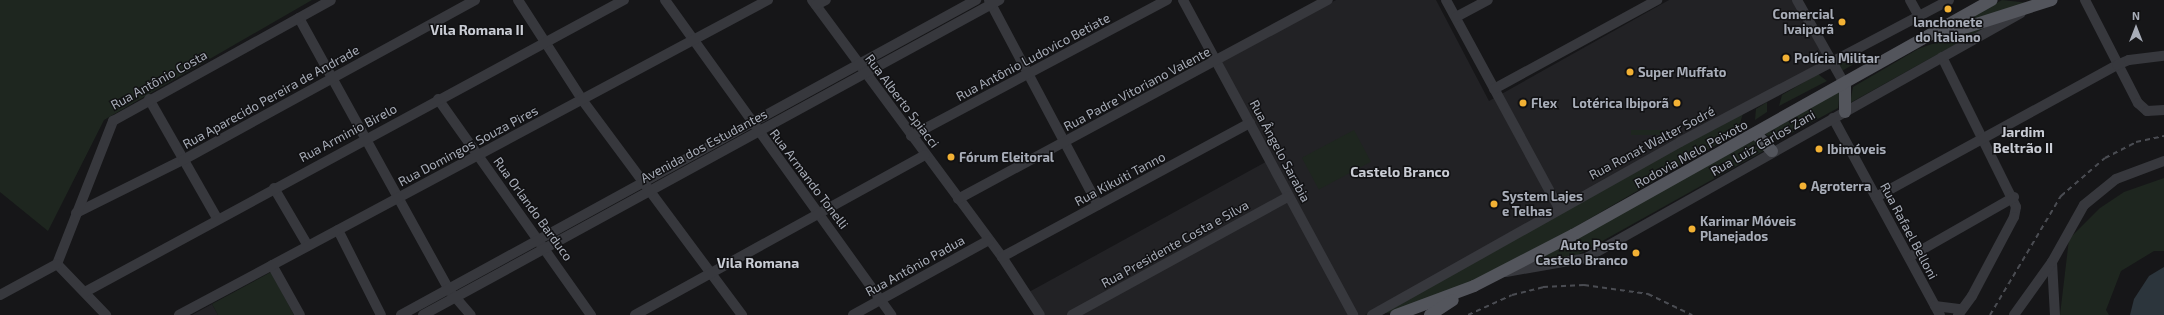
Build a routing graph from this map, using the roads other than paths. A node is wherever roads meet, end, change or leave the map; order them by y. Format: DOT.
graph roads {
  1 [pos="331,0"];
  2 [pos="476,0"];
  3 [pos="518,0"];
  4 [pos="624,0"];
  5 [pos="665,0"];
  6 [pos="768,0"];
  7 [pos="826,0"];
  8 [pos="976,0"];
  9 [pos="1167,0"];
  10 [pos="1183,0"];
  11 [pos="1328,0"];
  12 [pos="1446,0"];
  13 [pos="1488,0"];
  14 [pos="1657,0"];
  15 [pos="1797,0"];
  16 [pos="1910,0"];
  17 [pos="1949,0"];
  18 [pos="1991,0"];
  19 [pos="2085,0"];
  20 [pos="993,1"];
  21 [pos="2041,2"];
  22 [pos="814,3"];
  23 [pos="1919,16"];
  24 [pos="1456,17"];
  25 [pos="299,18"];
  26 [pos="692,40"];
  27 [pos="1920,42"];
  28 [pos="544,45"];
  29 [pos="2164,56"];
  30 [pos="1942,57"];
  31 [pos="1216,62"];
  32 [pos="1831,62"];
  33 [pos="858,65"];
  34 [pos="2117,65"];
  35 [pos="1030,73"];
  36 [pos="866,74"];
  37 [pos="331,79"];
  38 [pos="1845,85"];
  39 [pos="1494,89"];
  40 [pos="150,99"];
  41 [pos="438,99"];
  42 [pos="583,101"];
  43 [pos="2164,110"];
  44 [pos="1845,112"];
  45 [pos="1833,118"];
  46 [pos="1250,123"];
  47 [pos="755,128"];
  48 [pos="1757,135"];
  49 [pos="911,136"];
  50 [pos="365,138"];
  51 [pos="1984,138"];
  52 [pos="1066,142"];
  53 [pos="1772,151"];
  54 [pos="478,155"];
  55 [pos="925,155"];
  56 [pos="183,160"];
  57 [pos="2164,160"];
  58 [pos="646,187"];
  59 [pos="274,188"];
  60 [pos="1289,196"];
  61 [pos="1876,197"];
  62 [pos="2014,197"];
  63 [pos="398,198"];
  64 [pos="958,199"];
  65 [pos="1098,205"];
  66 [pos="1559,208"];
  67 [pos="76,213"];
  68 [pos="819,213"];
  69 [pos="217,218"];
  70 [pos="338,230"];
  71 [pos="989,240"];
  72 [pos="542,245"];
  73 [pos="308,246"];
  74 [pos="1002,257"];
  75 [pos="1909,257"];
  76 [pos="2052,262"];
  77 [pos="57,264"];
  78 [pos="272,265"];
  79 [pos="710,272"];
  80 [pos="1498,273"];
  81 [pos="1474,286"];
  82 [pos="85,292"];
  83 [pos="452,294"];
  84 [pos="0,295"];
  85 [pos="881,300"];
  86 [pos="1937,311"];
  87 [pos="1959,312"];
  88 [pos="106,315"];
  89 [pos="179,315"];
  90 [pos="300,315"];
  91 [pos="381,315"];
  92 [pos="402,315"];
  93 [pos="423,315"];
  94 [pos="471,315"];
  95 [pos="591,315"];
  96 [pos="635,315"];
  97 [pos="742,315"];
  98 [pos="853,315"];
  99 [pos="891,315"];
  100 [pos="1040,315"];
  101 [pos="1072,315"];
  102 [pos="1353,315"];
  103 [pos="1372,315"];
  104 [pos="1396,315"];
  105 [pos="1430,315"];
  106 [pos="2014,315"];
  107 [pos="2055,315"];
  1 -- 25 [label="street, Rua Antônio Costa"];
  2 -- 37 [label="street, Rua Aparecido Pereira de Andrade"];
  3 -- 28 [label="street"];
  4 -- 28 [label="street, Rua Arminio Birelo"];
  5 -- 26 [label="street, Rua Armando Tonelli"];
  6 -- 26 [label="street, Rua Domingos Souza Pires"];
  7 -- 22 [label="street"];
  8 -- 33 [label="street, Avenida dos Estudantes"];
  9 -- 35 [label="street, Rua Antônio Ludovico Betiate"];
  10 -- 31 [label="street, Rua Ângelo Sarabia"];
  11 -- 31 [label="street, Rua Padre Vitoriano Valente"];
  12 -- 24 [label="street"];
  13 -- 24 [label="street"];
  14 -- 39 [label="street"];
  15 -- 32 [label="street"];
  16 -- 23 [label="street"];
  17 -- 23 [label="street, Rua Ronat Walter Sodré"];
  18 -- 27 [label="main road, Rodovia Melo Peixoto"];
  19 -- 34 [label="street"];
  20 -- 35 [label="street"];
  20 -- 36 [label="street, Avenida dos Estudantes"];
  21 -- 27 [label="main road, Rodovia Melo Peixoto"];
  21 -- 30 [label="street, Rua Luiz Carlos Zani"];
  22 -- 33 [label="street, Rua Alberto Spiacci"];
  23 -- 32 [label="street, Rua Ronat Walter Sodré"];
  24 -- 39 [label="street"];
  25 -- 37 [label="street"];
  25 -- 40 [label="street, Rua Antônio Costa"];
  26 -- 42 [label="street, Rua Domingos Souza Pires"];
  26 -- 47 [label="street, Rua Armando Tonelli"];
  27 -- 38 [label="main road, Rodovia Melo Peixoto"];
  28 -- 41 [label="street, Rua Arminio Birelo"];
  28 -- 42 [label="street"];
  29 -- 34 [label="street"];
  30 -- 44 [label="street, Rua Luiz Carlos Zani"];
  30 -- 51 [label="street"];
  31 -- 46 [label="street, Rua Ângelo Sarabia"];
  31 -- 52 [label="street, Rua Padre Vitoriano Valente"];
  32 -- 38 [label="street"];
  32 -- 66 [label="street, Rua Ronat Walter Sodré"];
  33 -- 36 [label="street, Rua Alberto Spiacci"];
  33 -- 47 [label="street, Avenida dos Estudantes"];
  34 -- 43 [label="street"];
  34 -- 51 [label="street"];
  35 -- 49 [label="street, Rua Antônio Ludovico Betiate"];
  35 -- 52 [label="street"];
  36 -- 47 [label="street, Avenida dos Estudantes"];
  36 -- 49 [label="street, Rua Alberto Spiacci"];
  37 -- 50 [label="street"];
  37 -- 56 [label="street, Rua Aparecido Pereira de Andrade"];
  38 -- 44 [label="main road"];
  38 -- 48 [label="main road, Rodovia Melo Peixoto"];
  39 -- 66 [label="street"];
  40 -- 56 [label="street"];
  40 -- 67 [label="street, Rua Antônio Costa"];
  41 -- 50 [label="street, Rua Arminio Birelo"];
  41 -- 54 [label="street, Rua Orlando Barduco"];
  42 -- 54 [label="street, Rua Domingos Souza Pires"];
  42 -- 58 [label="street"];
  44 -- 45 [label="street, Rua Luiz Carlos Zani"];
  45 -- 53 [label="street, Rua Luiz Carlos Zani"];
  45 -- 61 [label="street, Rua Rafael Belloni"];
  46 -- 60 [label="street, Rua Ângelo Sarabia"];
  46 -- 65 [label="street, Rua Kikuiti Tanno"];
  47 -- 58 [label="street, Avenida dos Estudantes"];
  47 -- 68 [label="street, Rua Armando Tonelli"];
  48 -- 53 [label="main road"];
  48 -- 80 [label="main road, Rodovia Melo Peixoto"];
  49 -- 55 [label="street, Rua Alberto Spiacci"];
  50 -- 59 [label="street, Rua Arminio Birelo"];
  50 -- 63 [label="street"];
  51 -- 61 [label="street"];
  51 -- 62 [label="street"];
  52 -- 64 [label="street, Rua Padre Vitoriano Valente"];
  52 -- 65 [label="street"];
  53 -- 80 [label="street, Rua Luiz Carlos Zani"];
  54 -- 63 [label="street, Rua Domingos Souza Pires"];
  54 -- 72 [label="street, Rua Orlando Barduco"];
  55 -- 64 [label="street, Rua Alberto Spiacci"];
  55 -- 68 [label="street"];
  56 -- 67 [label="street, Rua Aparecido Pereira de Andrade"];
  56 -- 69 [label="street"];
  57 -- 76 [label="street"];
  58 -- 72 [label="street, Avenida dos Estudantes"];
  58 -- 79 [label="street"];
  59 -- 69 [label="street, Rua Arminio Birelo"];
  59 -- 73 [label="street"];
  60 -- 101 [label="street, Rua Presidente Costa e Silva"];
  60 -- 102 [label="street, Rua Ângelo Sarabia"];
  61 -- 75 [label="street, Rua Rafael Belloni"];
  62 -- 75 [label="street"];
  62 -- 87 [label="street"];
  63 -- 70 [label="street, Rua Domingos Souza Pires"];
  63 -- 83 [label="street"];
  64 -- 71 [label="street, Rua Alberto Spiacci"];
  65 -- 74 [label="street, Rua Kikuiti Tanno"];
  66 -- 103 [label="street, Rua Ronat Walter Sodré"];
  67 -- 77 [label="street, Rua Antônio Costa"];
  68 -- 79 [label="street"];
  68 -- 85 [label="street, Rua Armando Tonelli"];
  69 -- 82 [label="street, Rua Arminio Birelo"];
  70 -- 73 [label="street, Rua Domingos Souza Pires"];
  70 -- 91 [label="street"];
  71 -- 74 [label="street, Rua Alberto Spiacci"];
  71 -- 85 [label="street, Rua Antônio Padua"];
  72 -- 83 [label="street, Avenida dos Estudantes"];
  72 -- 95 [label="street, Rua Orlando Barduco"];
  73 -- 78 [label="street, Rua Domingos Souza Pires"];
  74 -- 100 [label="street, Rua Alberto Spiacci"];
  75 -- 86 [label="street, Rua Rafael Belloni"];
  76 -- 106 [label="street"];
  76 -- 107 [label="street"];
  77 -- 82 [label="street"];
  77 -- 84 [label="street"];
  78 -- 89 [label="street, Rua Domingos Souza Pires"];
  78 -- 90 [label="street"];
  79 -- 96 [label="street"];
  79 -- 97 [label="street"];
  80 -- 81 [label="main road, Rodovia Melo Peixoto"];
  81 -- 104 [label="main road, Rodovia Melo Peixoto"];
  81 -- 105 [label="main road, Rodovia Melo Peixoto"];
  82 -- 88 [label="street"];
  83 -- 92 [label="street, Avenida dos Estudantes"];
  83 -- 93 [label="street, Avenida dos Estudantes"];
  83 -- 94 [label="street"];
  85 -- 98 [label="street, Rua Antônio Padua"];
  85 -- 99 [label="street, Rua Armando Tonelli"];
  86 -- 87 [label="street"];
}
